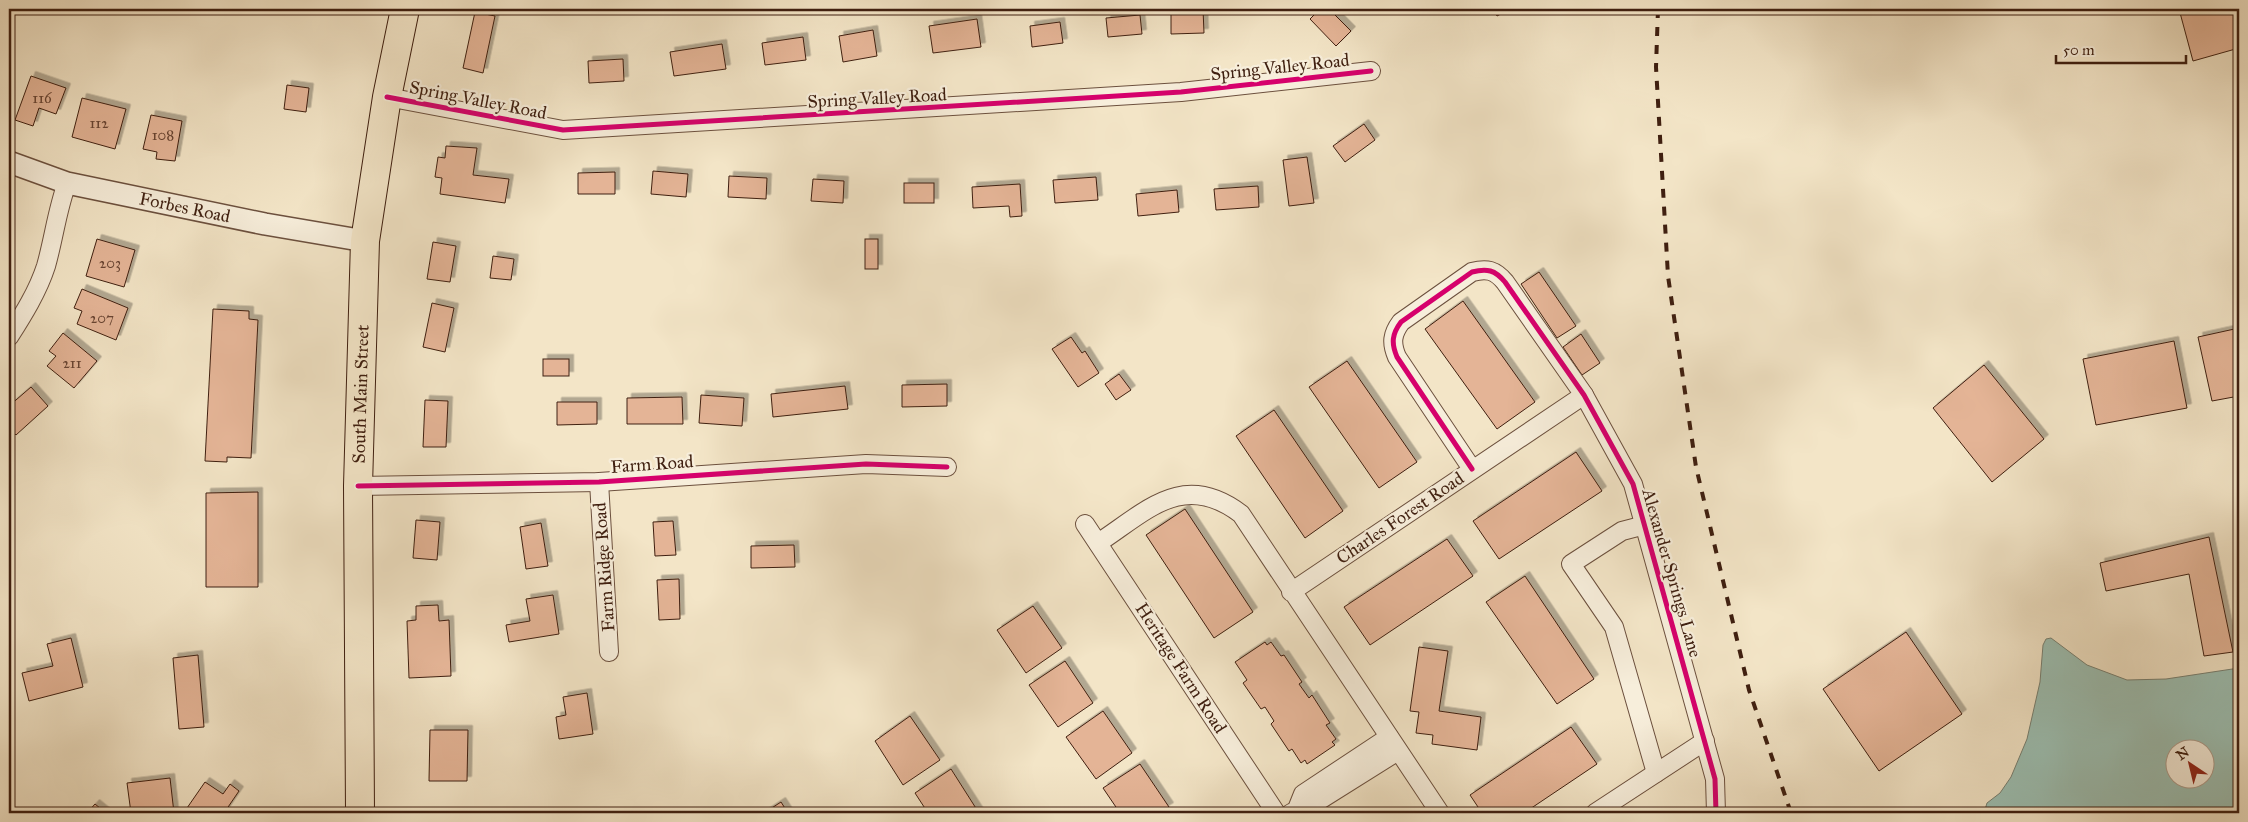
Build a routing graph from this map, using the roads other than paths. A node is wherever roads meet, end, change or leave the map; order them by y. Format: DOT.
graph roads {
  1 [pos="405,9"];
  2 [pos="1371,72"];
  3 [pos="387,96"];
  4 [pos="9,162"];
  5 [pos="67,183"];
  6 [pos="365,241"];
  7 [pos="9,337"];
  8 [pos="1584,396"];
  9 [pos="947,467"];
  10 [pos="1472,469"];
  11 [pos="599,482"];
  12 [pos="358,486"];
  13 [pos="1085,524"];
  14 [pos="1645,525"];
  15 [pos="1098,543"];
  16 [pos="1291,592"];
  17 [pos="609,652"];
  18 [pos="1705,741"];
  19 [pos="1394,744"];
  20 [pos="1656,773"];
  21 [pos="1294,811"];
  22 [pos="360,813"];
  23 [pos="1276,813"];
  24 [pos="1440,813"];
  25 [pos="1595,813"];
  26 [pos="1716,813"];
  1 -- 3 [label="main road, South Main Street"];
  2 -- 3 [label="street, Spring Valley Road"];
  3 -- 6 [label="main road, South Main Street"];
  4 -- 5 [label="street, Forbes Road"];
  5 -- 6 [label="street, Forbes Road"];
  5 -- 7 [label="street"];
  6 -- 12 [label="main road, South Main Street"];
  8 -- 10 [label="street, Charles Forest Road"];
  8 -- 10 [label="street, Alexander Springs Lane"];
  8 -- 14 [label="street, Alexander Springs Lane"];
  9 -- 11 [label="street, Farm Road"];
  10 -- 16 [label="street, Charles Forest Road"];
  11 -- 12 [label="street, Farm Road"];
  11 -- 17 [label="street, Farm Ridge Road"];
  12 -- 22 [label="main road, South Main Street"];
  13 -- 15 [label="street, Heritage Farm Road"];
  14 -- 18 [label="street, Alexander Springs Lane"];
  14 -- 20 [label="street"];
  15 -- 16 [label="street"];
  15 -- 23 [label="street, Heritage Farm Road"];
  16 -- 19 [label="street"];
  18 -- 20 [label="street"];
  18 -- 26 [label="street, Alexander Springs Lane"];
  19 -- 21 [label="street"];
  19 -- 24 [label="street"];
  20 -- 25 [label="street"];
}
